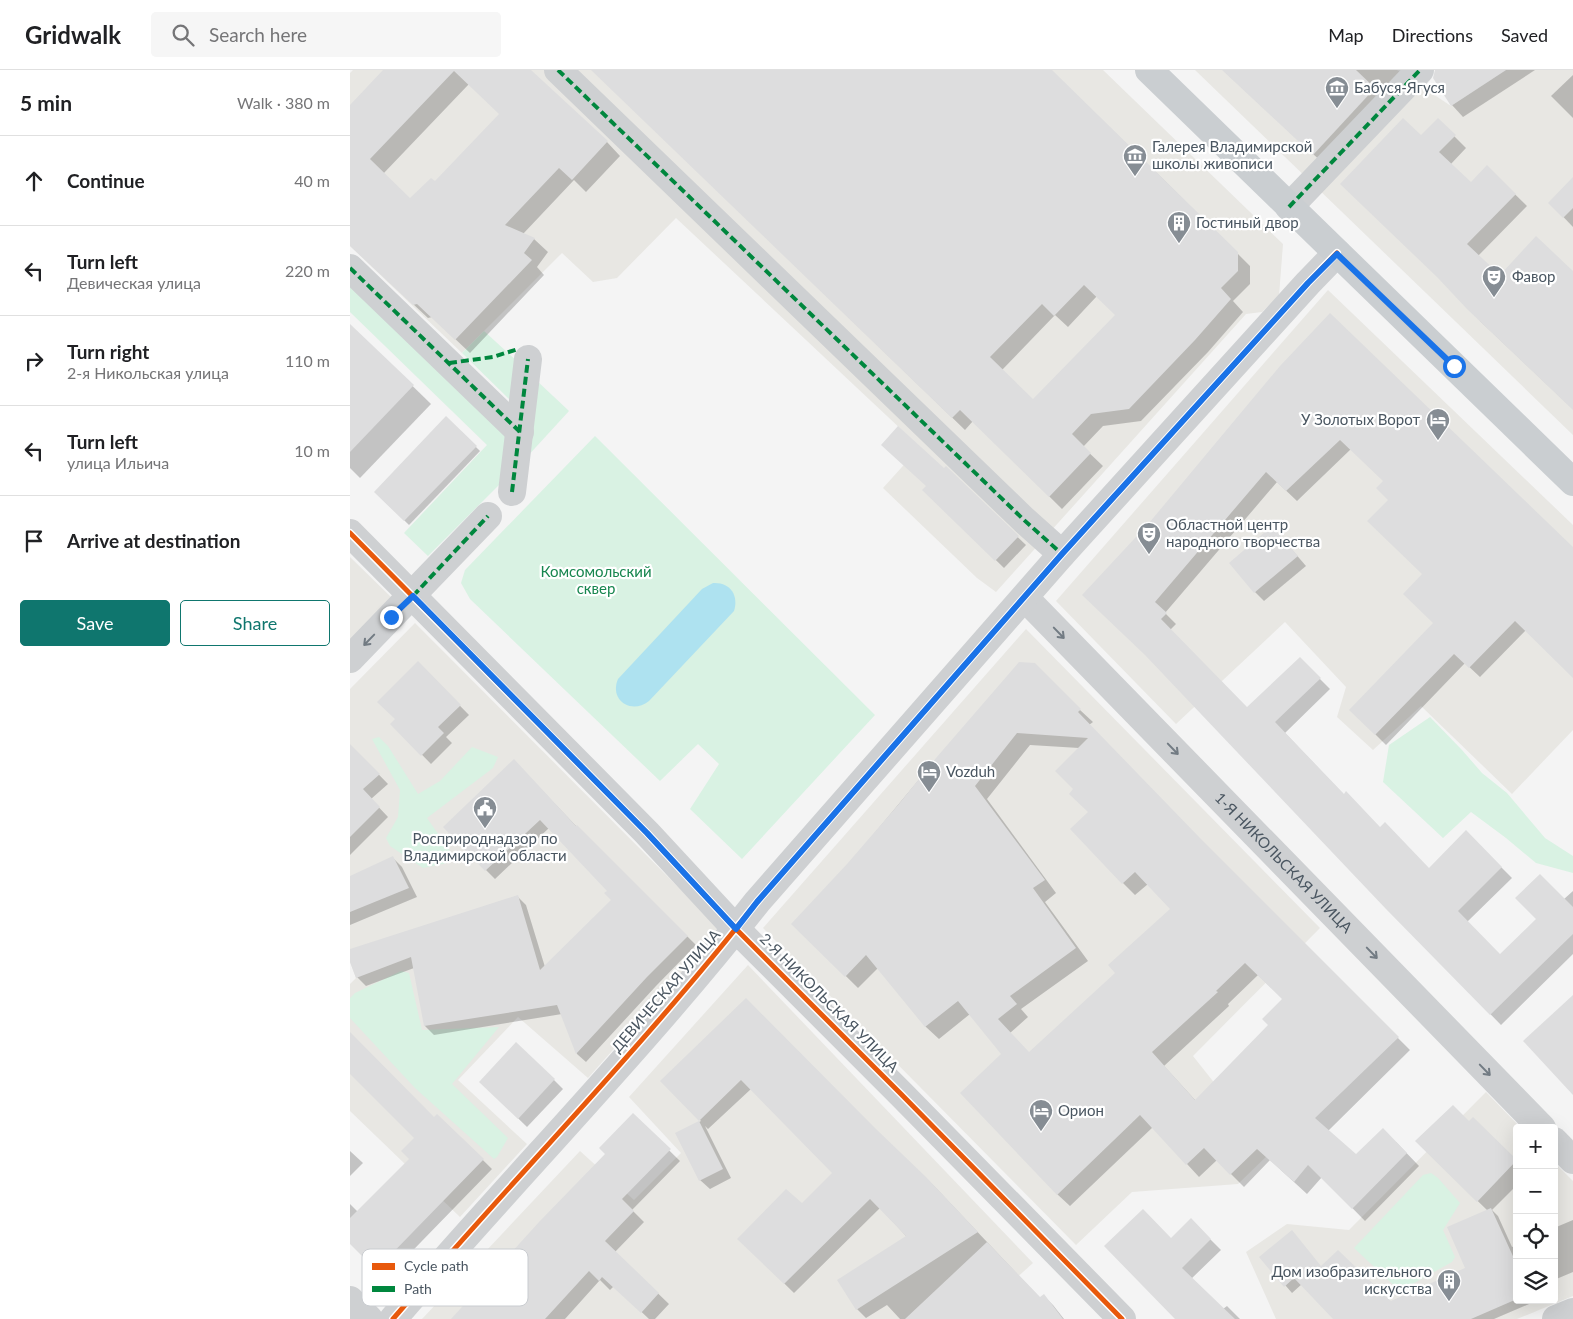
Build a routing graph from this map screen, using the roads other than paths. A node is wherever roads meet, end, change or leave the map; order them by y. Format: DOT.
graph roads {
  1 [pos="558,70"];
  2 [pos="1149,70"];
  3 [pos="1420,70"];
  4 [pos="1289,207"];
  5 [pos="1337,254"];
  6 [pos="350,268"];
  7 [pos="528,360"];
  8 [pos="520,432"];
  9 [pos="1573,482"];
  10 [pos="512,492"];
  11 [pos="488,516"];
  12 [pos="350,533"];
  13 [pos="1062,554"];
  14 [pos="413,596"];
  15 [pos="1025,598"];
  16 [pos="350,660"];
  17 [pos="736,929"];
  18 [pos="1538,1124"];
  19 [pos="1558,1145"];
  20 [pos="1573,1160"];
  21 [pos="455,1249"];
  22 [pos="350,1300"];
  23 [pos="405,1306"];
  24 [pos="1573,1312"];
  25 [pos="369,1319"];
  26 [pos="393,1319"];
  27 [pos="1122,1319"];
  28 [pos="1556,1319"];
  1 -- 13 [label="street"];
  2 -- 4 [label="main road"];
  3 -- 4 [label="street"];
  4 -- 5 [label="main road"];
  5 -- 9 [label="main road"];
  5 -- 13 [label="street, ДЕВИЧЕСКАЯ УЛИЦА"];
  6 -- 8 [label="street"];
  7 -- 8 [label="street"];
  8 -- 10 [label="street"];
  11 -- 14 [label="street"];
  12 -- 14 [label="street, 2-Я НИКОЛЬСКАЯ УЛИЦА"];
  13 -- 15 [label="street, ДЕВИЧЕСКАЯ УЛИЦА"];
  14 -- 16 [label="street, one-way"];
  14 -- 17 [label="street, 2-Я НИКОЛЬСКАЯ УЛИЦА"];
  15 -- 17 [label="street, ДЕВИЧЕСКАЯ УЛИЦА"];
  15 -- 18 [label="street, 1-Я НИКОЛЬСКАЯ УЛИЦА, one-way"];
  17 -- 21 [label="street, ДЕВИЧЕСКАЯ УЛИЦА"];
  17 -- 27 [label="street, 2-Я НИКОЛЬСКАЯ УЛИЦА"];
  19 -- 20 [label="street"];
  22 -- 25 [label="street"];
  23 -- 26 [label="street, ДЕВИЧЕСКАЯ УЛИЦА"];
  24 -- 28 [label="street"];
}
